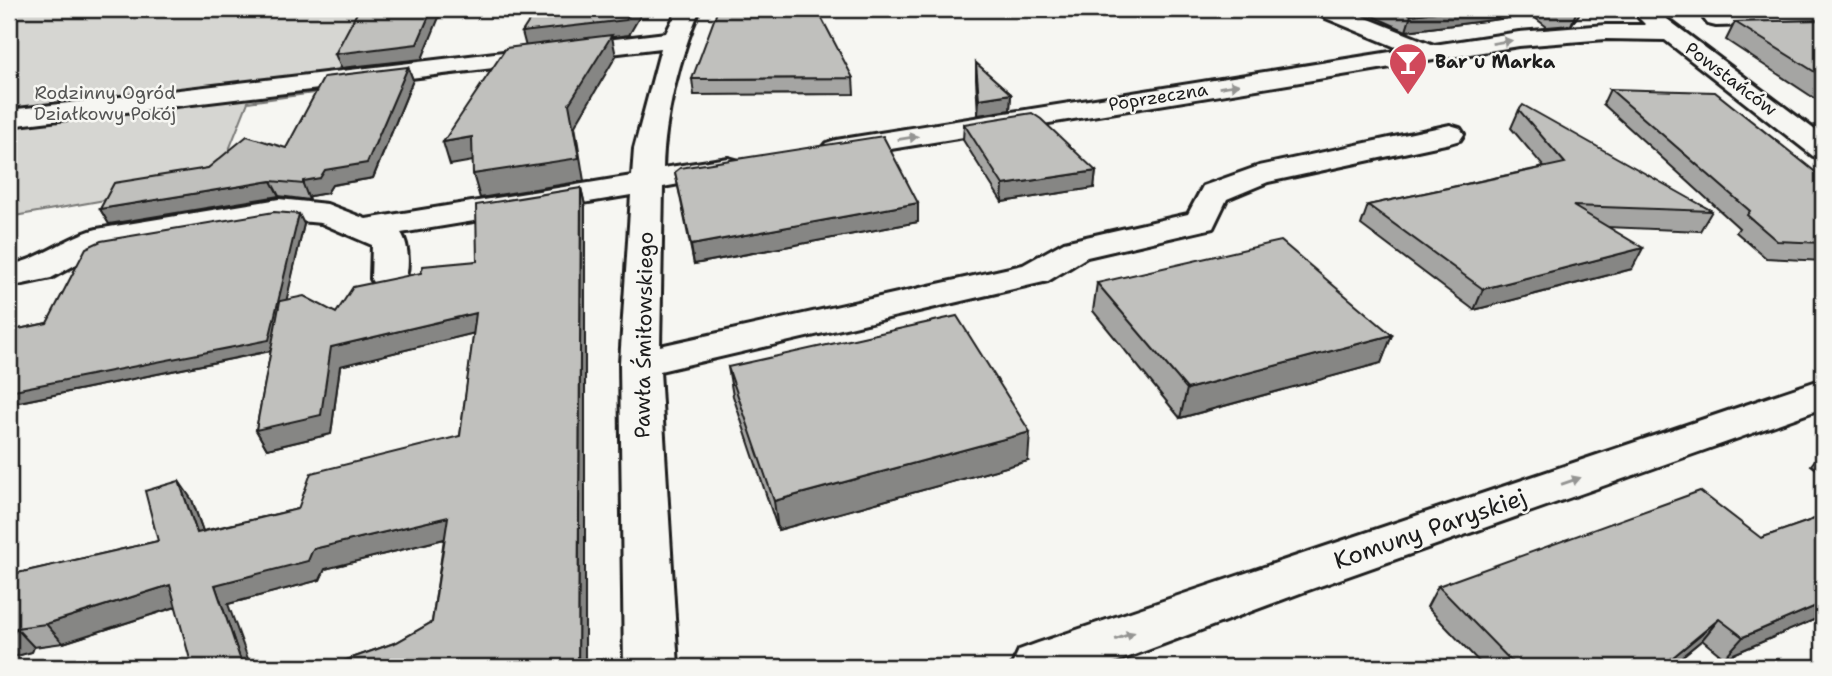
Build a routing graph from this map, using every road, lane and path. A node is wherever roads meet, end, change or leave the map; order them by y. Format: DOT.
graph roads {
  1 [pos="1324,9"];
  2 [pos="1638,9"];
  3 [pos="1823,16"];
  4 [pos="1716,19"];
  5 [pos="682,24"];
  6 [pos="1670,33"];
  7 [pos="1433,53"];
  8 [pos="9,118"];
  9 [pos="1450,134"];
  10 [pos="1823,150"];
  11 [pos="804,154"];
  12 [pos="749,163"];
  13 [pos="647,181"];
  14 [pos="364,229"];
  15 [pos="9,276"];
  16 [pos="388,279"];
  17 [pos="640,363"];
  18 [pos="1823,393"];
  19 [pos="651,667"];
  20 [pos="1038,667"];
  1 -- 7 [label="street"];
  2 -- 6 [label="street, Powstańców"];
  3 -- 4 [label="street"];
  5 -- 8 [label="street"];
  5 -- 13 [label="street, Pawła Śmiłowskiego"];
  7 -- 6 [label="street, Poprzeczna, one-way"];
  6 -- 10 [label="street, Powstańców"];
  11 -- 7 [label="street, Poprzeczna, one-way"];
  9 -- 17 [label="street"];
  12 -- 13 [label="street"];
  13 -- 14 [label="street"];
  13 -- 17 [label="street, Pawła Śmiłowskiego"];
  14 -- 15 [label="street"];
  14 -- 16 [label="street"];
  17 -- 19 [label="street, Pawła Śmiłowskiego"];
  20 -- 18 [label="street, Komuny Paryskiej, one-way"];
}
